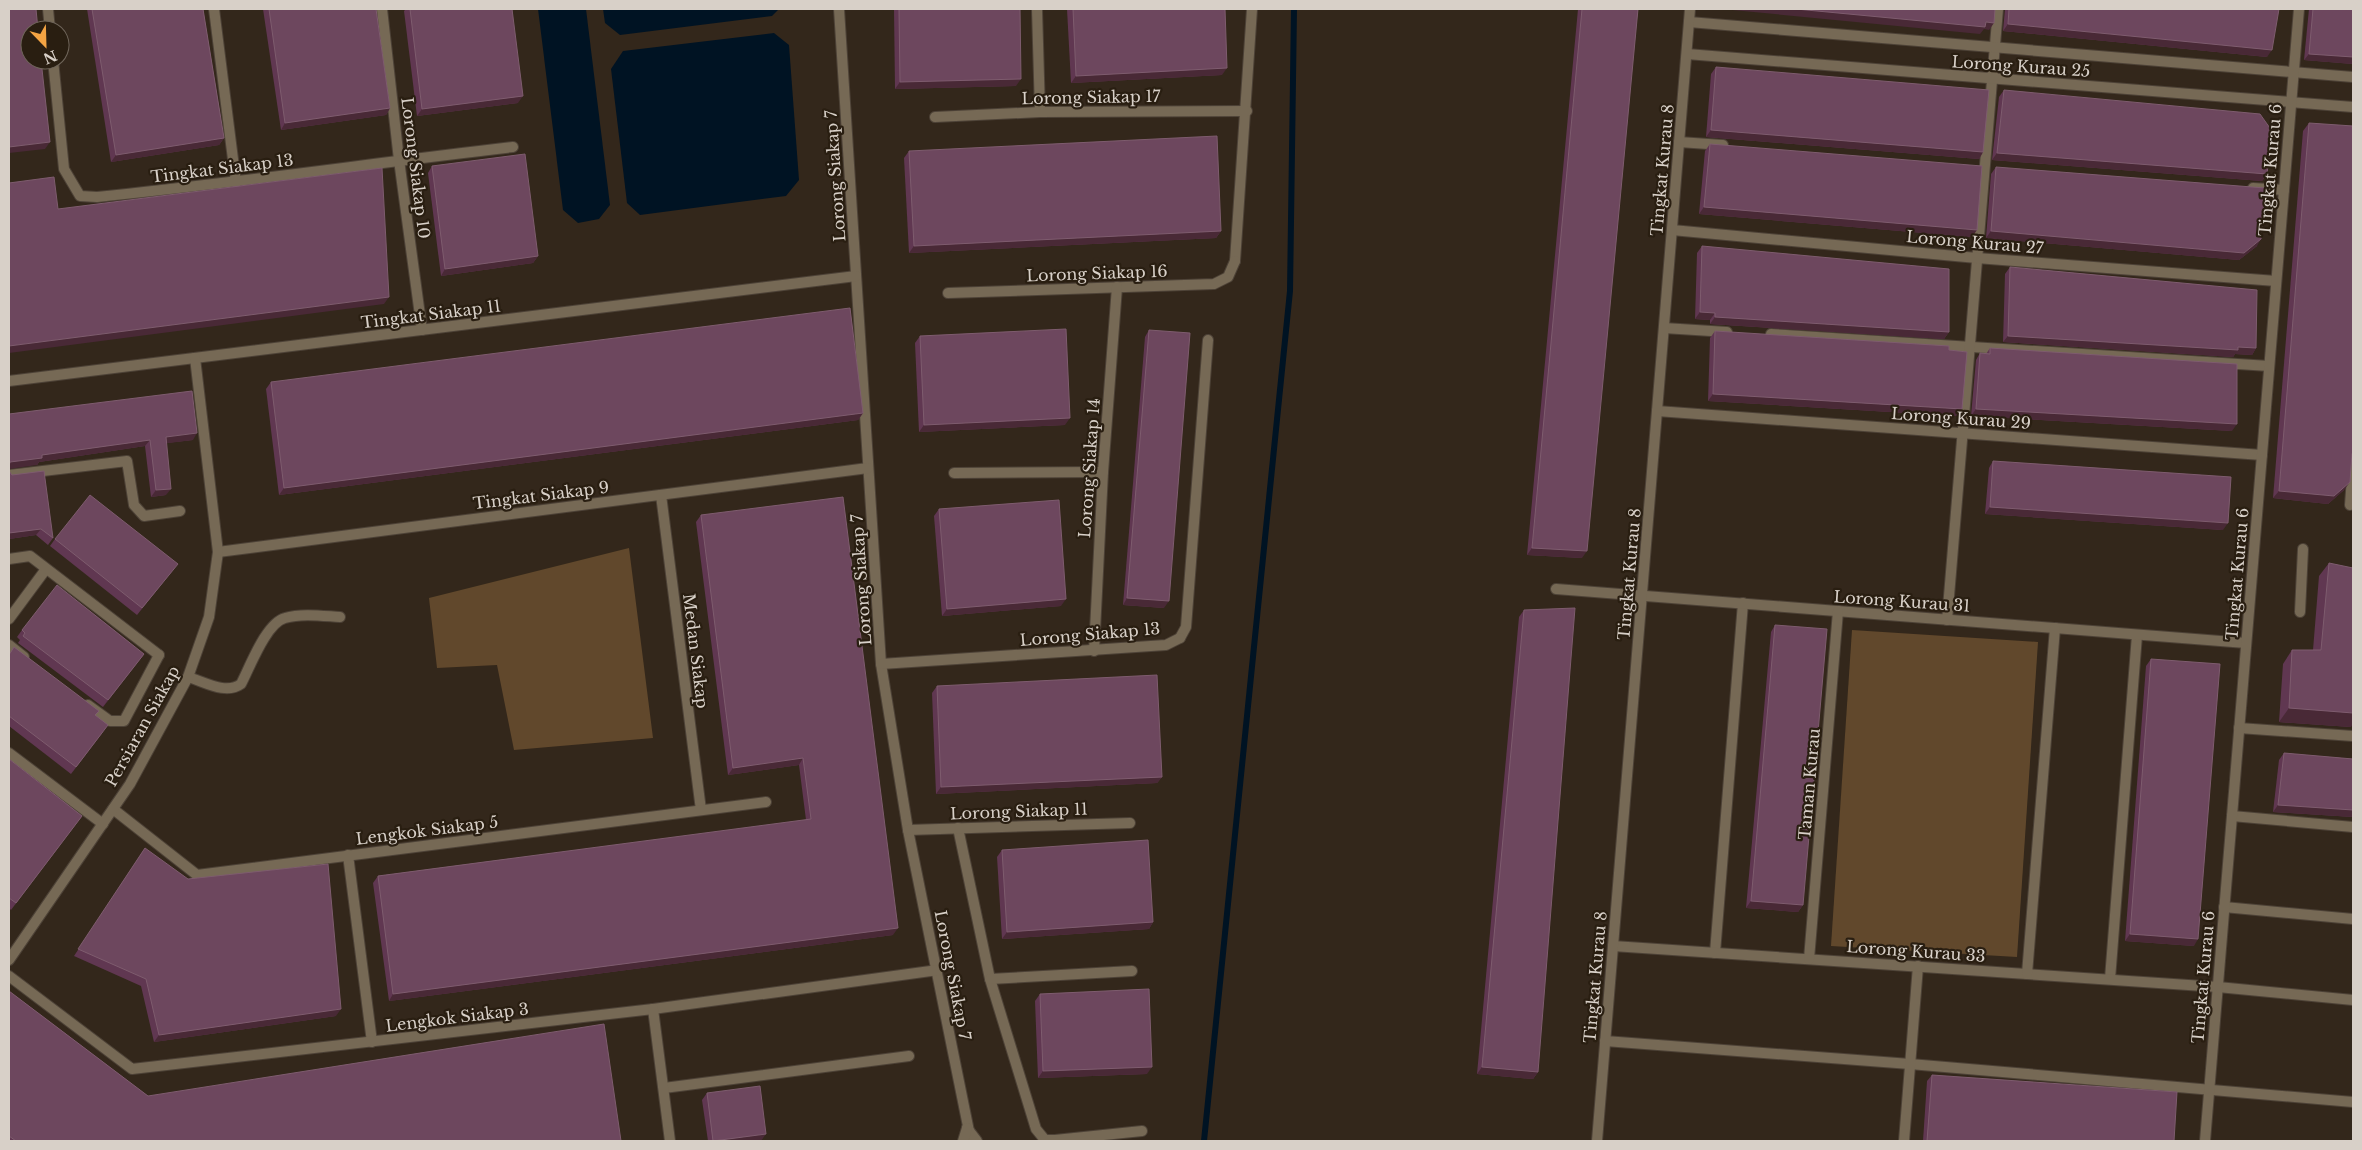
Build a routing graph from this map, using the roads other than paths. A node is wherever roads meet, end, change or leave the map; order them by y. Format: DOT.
graph roads {
  1 [pos="214,9"];
  2 [pos="382,9"];
  3 [pos="839,9"];
  4 [pos="1036,9"];
  5 [pos="1252,9"];
  6 [pos="1690,9"];
  7 [pos="1998,9"];
  8 [pos="2299,9"];
  9 [pos="1689,22"];
  10 [pos="1995,47"];
  11 [pos="1686,54"];
  12 [pos="54,70"];
  13 [pos="2293,72"];
  14 [pos="1992,78"];
  15 [pos="2353,78"];
  16 [pos="2291,102"];
  17 [pos="2353,107"];
  18 [pos="1247,111"];
  19 [pos="1040,112"];
  20 [pos="935,117"];
  21 [pos="1679,142"];
  22 [pos="513,147"];
  23 [pos="1738,147"];
  24 [pos="399,160"];
  25 [pos="236,183"];
  26 [pos="2244,187"];
  27 [pos="2284,190"];
  28 [pos="1672,230"];
  29 [pos="1977,258"];
  30 [pos="856,276"];
  31 [pos="2276,281"];
  32 [pos="1117,287"];
  33 [pos="948,293"];
  34 [pos="1664,328"];
  35 [pos="422,330"];
  36 [pos="1733,332"];
  37 [pos="1763,334"];
  38 [pos="1208,340"];
  39 [pos="1970,346"];
  40 [pos="195,358"];
  41 [pos="2269,366"];
  42 [pos="9,381"];
  43 [pos="1657,411"];
  44 [pos="1963,433"];
  45 [pos="2262,454"];
  46 [pos="2353,463"];
  47 [pos="868,468"];
  48 [pos="1103,472"];
  49 [pos="954,473"];
  50 [pos="9,475"];
  51 [pos="661,495"];
  52 [pos="2350,505"];
  53 [pos="180,511"];
  54 [pos="2303,550"];
  55 [pos="218,552"];
  56 [pos="9,559"];
  57 [pos="46,569"];
  58 [pos="1556,589"];
  59 [pos="1642,596"];
  60 [pos="1743,604"];
  61 [pos="1838,611"];
  62 [pos="2300,612"];
  63 [pos="340,617"];
  64 [pos="9,619"];
  65 [pos="1947,620"];
  66 [pos="2055,628"];
  67 [pos="2137,634"];
  68 [pos="2246,643"];
  69 [pos="9,646"];
  70 [pos="1094,651"];
  71 [pos="32,663"];
  72 [pos="881,664"];
  73 [pos="188,677"];
  74 [pos="79,698"];
  75 [pos="2239,728"];
  76 [pos="2353,736"];
  77 [pos="9,753"];
  78 [pos="766,802"];
  79 [pos="113,809"];
  80 [pos="701,810"];
  81 [pos="2232,816"];
  82 [pos="1130,823"];
  83 [pos="103,824"];
  84 [pos="2353,827"];
  85 [pos="958,828"];
  86 [pos="908,830"];
  87 [pos="348,855"];
  88 [pos="2224,907"];
  89 [pos="2353,919"];
  90 [pos="1613,946"];
  91 [pos="1714,953"];
  92 [pos="1809,959"];
  93 [pos="9,960"];
  94 [pos="1918,966"];
  95 [pos="938,970"];
  96 [pos="1132,970"];
  97 [pos="2027,974"];
  98 [pos="9,976"];
  99 [pos="990,979"];
  100 [pos="2110,979"];
  101 [pos="2218,987"];
  102 [pos="2353,1000"];
  103 [pos="653,1009"];
  104 [pos="372,1042"];
  105 [pos="1605,1042"];
  106 [pos="909,1056"];
  107 [pos="1910,1064"];
  108 [pos="664,1088"];
  109 [pos="2209,1089"];
  110 [pos="2353,1102"];
  111 [pos="967,1128"];
  112 [pos="1142,1131"];
  113 [pos="670,1141"];
  114 [pos="963,1141"];
  115 [pos="971,1141"];
  116 [pos="977,1141"];
  117 [pos="1598,1141"];
  118 [pos="1904,1141"];
  119 [pos="2205,1141"];
  1 -- 25 [label="street"];
  2 -- 24 [label="street, Lorong Siakap 10"];
  3 -- 30 [label="street, Lorong Siakap 7"];
  4 -- 19 [label="street"];
  5 -- 18 [label="street"];
  6 -- 9 [label="street, Tingkat Kurau 8"];
  7 -- 10 [label="street"];
  8 -- 13 [label="street, Tingkat Kurau 6"];
  9 -- 10 [label="street, Lorong Kurau 25"];
  9 -- 11 [label="street, Tingkat Kurau 8"];
  10 -- 13 [label="street, Lorong Kurau 25"];
  10 -- 14 [label="street"];
  11 -- 14 [label="street, Lorong Kurau 25"];
  11 -- 21 [label="street, Tingkat Kurau 8"];
  12 -- 25 [label="street, Tingkat Siakap 13"];
  13 -- 15 [label="street, Lorong Kurau 25"];
  13 -- 16 [label="street, Tingkat Kurau 6"];
  14 -- 16 [label="street, Lorong Kurau 25"];
  14 -- 29 [label="street"];
  16 -- 17 [label="street, Lorong Kurau 25"];
  16 -- 27 [label="street, Tingkat Kurau 6"];
  18 -- 19 [label="street, Lorong Siakap 17"];
  18 -- 32 [label="street, Lorong Siakap 16"];
  19 -- 20 [label="street, Lorong Siakap 17"];
  21 -- 23 [label="street"];
  21 -- 28 [label="street, Tingkat Kurau 8"];
  22 -- 24 [label="street, Tingkat Siakap 13"];
  24 -- 25 [label="street, Tingkat Siakap 13"];
  24 -- 35 [label="street, Lorong Siakap 10"];
  26 -- 27 [label="street"];
  27 -- 31 [label="street, Tingkat Kurau 6"];
  28 -- 29 [label="street, Lorong Kurau 27"];
  28 -- 34 [label="street, Tingkat Kurau 8"];
  29 -- 31 [label="street, Lorong Kurau 27"];
  29 -- 39 [label="street"];
  30 -- 35 [label="street, Tingkat Siakap 11"];
  30 -- 47 [label="street, Lorong Siakap 7"];
  31 -- 41 [label="street, Tingkat Kurau 6"];
  32 -- 33 [label="street, Lorong Siakap 16"];
  32 -- 48 [label="street, Lorong Siakap 14"];
  34 -- 36 [label="street"];
  34 -- 43 [label="street, Tingkat Kurau 8"];
  35 -- 40 [label="street, Tingkat Siakap 11"];
  37 -- 39 [label="street"];
  38 -- 70 [label="street, Lorong Siakap 13"];
  39 -- 41 [label="street"];
  39 -- 44 [label="street"];
  40 -- 42 [label="street, Tingkat Siakap 11"];
  40 -- 55 [label="street, Persiaran Siakap"];
  41 -- 45 [label="street, Tingkat Kurau 6"];
  43 -- 44 [label="street, Lorong Kurau 29"];
  43 -- 59 [label="street, Tingkat Kurau 8"];
  44 -- 45 [label="street, Lorong Kurau 29"];
  44 -- 65 [label="street"];
  45 -- 68 [label="street, Tingkat Kurau 6"];
  46 -- 52 [label="street"];
  47 -- 51 [label="street, Tingkat Siakap 9"];
  47 -- 72 [label="street, Lorong Siakap 7"];
  48 -- 49 [label="street"];
  48 -- 70 [label="street, Lorong Siakap 14"];
  50 -- 53 [label="street"];
  51 -- 55 [label="street, Tingkat Siakap 9"];
  51 -- 80 [label="street, Medan Siakap"];
  54 -- 62 [label="street"];
  55 -- 73 [label="street, Persiaran Siakap"];
  56 -- 57 [label="street"];
  57 -- 64 [label="street"];
  57 -- 74 [label="street"];
  58 -- 59 [label="street, Lorong Kurau 31"];
  59 -- 60 [label="street, Lorong Kurau 31"];
  59 -- 90 [label="street, Tingkat Kurau 8"];
  60 -- 61 [label="street, Lorong Kurau 31"];
  60 -- 91 [label="street"];
  61 -- 65 [label="street, Lorong Kurau 31"];
  61 -- 92 [label="street, Taman Kurau"];
  63 -- 73 [label="street"];
  65 -- 66 [label="street, Lorong Kurau 31"];
  66 -- 67 [label="street, Lorong Kurau 31"];
  66 -- 97 [label="street"];
  67 -- 68 [label="street, Lorong Kurau 31"];
  67 -- 100 [label="street"];
  68 -- 75 [label="street, Tingkat Kurau 6"];
  69 -- 71 [label="street"];
  70 -- 72 [label="street, Lorong Siakap 13"];
  72 -- 86 [label="street, Lorong Siakap 7"];
  73 -- 79 [label="street, Persiaran Siakap"];
  75 -- 76 [label="street"];
  75 -- 81 [label="street, Tingkat Kurau 6"];
  77 -- 83 [label="street"];
  78 -- 80 [label="street, Lengkok Siakap 5"];
  79 -- 83 [label="street, Persiaran Siakap"];
  79 -- 87 [label="street, Lengkok Siakap 5"];
  80 -- 87 [label="street, Lengkok Siakap 5"];
  81 -- 84 [label="street"];
  81 -- 88 [label="street, Tingkat Kurau 6"];
  82 -- 85 [label="street, Lorong Siakap 11"];
  83 -- 93 [label="street, Persiaran Siakap"];
  85 -- 86 [label="street, Lorong Siakap 11"];
  85 -- 99 [label="street"];
  86 -- 95 [label="street, Lorong Siakap 7"];
  87 -- 104 [label="street"];
  88 -- 89 [label="street"];
  88 -- 101 [label="street, Tingkat Kurau 6"];
  90 -- 91 [label="street, Lorong Kurau 33"];
  90 -- 105 [label="street, Tingkat Kurau 8"];
  91 -- 92 [label="street, Lorong Kurau 33"];
  92 -- 94 [label="street, Lorong Kurau 33"];
  94 -- 97 [label="street, Lorong Kurau 33"];
  94 -- 107 [label="street"];
  95 -- 103 [label="street, Lengkok Siakap 3"];
  95 -- 111 [label="street, Lorong Siakap 7"];
  96 -- 99 [label="street"];
  97 -- 100 [label="street, Lorong Kurau 33"];
  98 -- 104 [label="street, Lengkok Siakap 3"];
  99 -- 112 [label="street"];
  100 -- 101 [label="street, Lorong Kurau 33"];
  101 -- 102 [label="street, Lorong Kurau 33"];
  101 -- 109 [label="street, Tingkat Kurau 6"];
  103 -- 104 [label="street, Lengkok Siakap 3"];
  103 -- 108 [label="street"];
  105 -- 107 [label="street"];
  105 -- 117 [label="street, Tingkat Kurau 8"];
  106 -- 108 [label="street"];
  107 -- 109 [label="street"];
  107 -- 118 [label="street"];
  108 -- 113 [label="street"];
  109 -- 110 [label="street"];
  109 -- 119 [label="street, Tingkat Kurau 6"];
  111 -- 114 [label="street"];
  111 -- 115 [label="street, Lorong Siakap 7"];
  111 -- 116 [label="street"];
}
